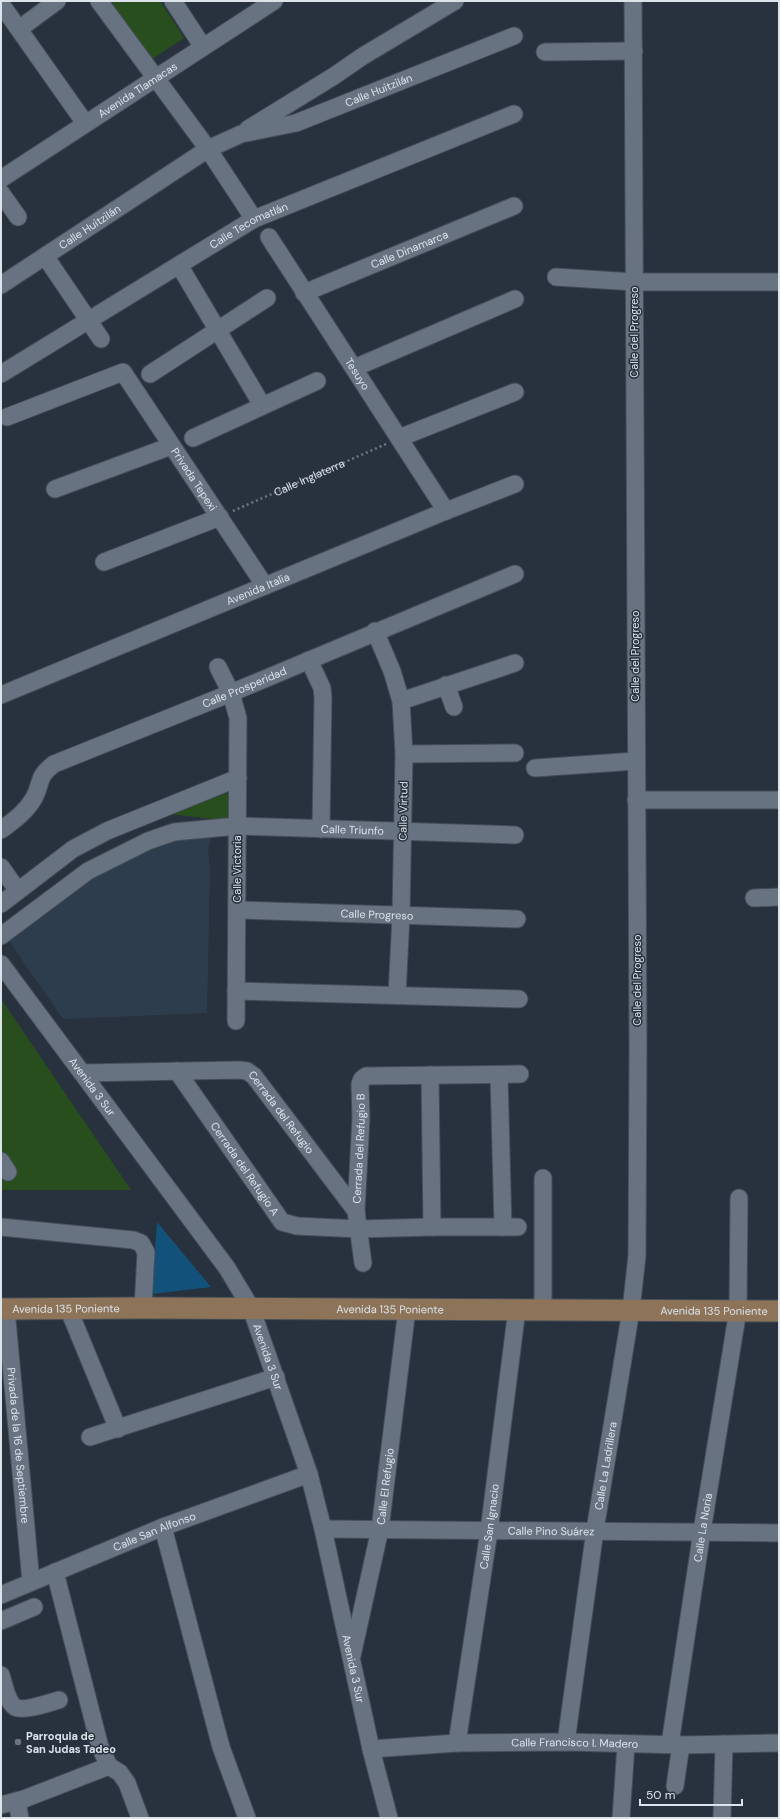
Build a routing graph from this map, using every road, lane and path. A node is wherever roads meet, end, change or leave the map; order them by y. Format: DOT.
graph roads {
  1 [pos="57,1"];
  2 [pos="100,1"];
  3 [pos="173,1"];
  4 [pos="274,1"];
  5 [pos="455,1"];
  6 [pos="634,1"];
  7 [pos="1,4"];
  8 [pos="19,29"];
  9 [pos="514,36"];
  10 [pos="203,47"];
  11 [pos="634,51"];
  12 [pos="545,52"];
  13 [pos="156,79"];
  14 [pos="514,114"];
  15 [pos="85,124"];
  16 [pos="241,134"];
  17 [pos="208,149"];
  18 [pos="1,179"];
  19 [pos="1,193"];
  20 [pos="514,206"];
  21 [pos="18,217"];
  22 [pos="254,219"];
  23 [pos="269,237"];
  24 [pos="45,256"];
  25 [pos="179,265"];
  26 [pos="556,277"];
  27 [pos="634,282"];
  28 [pos="779,282"];
  29 [pos="1,285"];
  30 [pos="304,293"];
  31 [pos="267,298"];
  32 [pos="514,299"];
  33 [pos="89,321"];
  34 [pos="217,330"];
  35 [pos="101,339"];
  36 [pos="354,368"];
  37 [pos="1,374"];
  38 [pos="150,374"];
  39 [pos="316,381"];
  40 [pos="515,392"];
  41 [pos="262,405"];
  42 [pos="7,417"];
  43 [pos="193,438"];
  44 [pos="399,438"];
  45 [pos="171,446"];
  46 [pos="515,484"];
  47 [pos="55,489"];
  48 [pos="446,511"];
  49 [pos="220,517"];
  50 [pos="104,562"];
  51 [pos="515,574"];
  52 [pos="265,586"];
  53 [pos="375,631"];
  54 [pos="309,660"];
  55 [pos="515,663"];
  56 [pos="218,667"];
  57 [pos="446,685"];
  58 [pos="231,693"];
  59 [pos="1,695"];
  60 [pos="401,700"];
  61 [pos="454,707"];
  62 [pos="515,753"];
  63 [pos="404,754"];
  64 [pos="636,761"];
  65 [pos="535,768"];
  66 [pos="238,778"];
  67 [pos="636,800"];
  68 [pos="779,800"];
  69 [pos="163,808"];
  70 [pos="237,826"];
  71 [pos="321,828"];
  72 [pos="1,830"];
  73 [pos="403,831"];
  74 [pos="174,832"];
  75 [pos="515,835"];
  76 [pos="1,867"];
  77 [pos="18,891"];
  78 [pos="779,897"];
  79 [pos="754,898"];
  80 [pos="1,904"];
  81 [pos="237,910"];
  82 [pos="401,916"];
  83 [pos="518,919"];
  84 [pos="1,936"];
  85 [pos="1,964"];
  86 [pos="236,990"];
  87 [pos="397,996"];
  88 [pos="519,999"];
  89 [pos="236,1021"];
  90 [pos="177,1071"];
  91 [pos="82,1072"];
  92 [pos="520,1074"];
  93 [pos="430,1075"];
  94 [pos="499,1075"];
  95 [pos="543,1178"];
  96 [pos="739,1198"];
  97 [pos="356,1211"];
  98 [pos="1,1227"];
  99 [pos="432,1227"];
  100 [pos="359,1229"];
  101 [pos="363,1263"];
  102 [pos="68,1308"];
  103 [pos="143,1308"];
  104 [pos="251,1308"];
  105 [pos="4,1309"];
  106 [pos="407,1309"];
  107 [pos="517,1309"];
  108 [pos="542,1310"];
  109 [pos="631,1310"];
  110 [pos="738,1310"];
  111 [pos="779,1310"];
  112 [pos="276,1377"];
  113 [pos="118,1429"];
  114 [pos="90,1437"];
  115 [pos="309,1474"];
  116 [pos="163,1527"];
  117 [pos="323,1529"];
  118 [pos="380,1529"];
  119 [pos="595,1530"];
  120 [pos="489,1531"];
  121 [pos="702,1531"];
  122 [pos="779,1533"];
  123 [pos="56,1572"];
  124 [pos="31,1582"];
  125 [pos="1,1595"];
  126 [pos="34,1607"];
  127 [pos="1,1621"];
  128 [pos="351,1661"];
  129 [pos="1,1675"];
  130 [pos="59,1700"];
  131 [pos="779,1740"];
  132 [pos="566,1742"];
  133 [pos="457,1743"];
  134 [pos="779,1743"];
  135 [pos="724,1744"];
  136 [pos="626,1745"];
  137 [pos="675,1745"];
  138 [pos="371,1749"];
  139 [pos="109,1766"];
  140 [pos="675,1786"];
  141 [pos="12,1808"];
  142 [pos="140,1818"];
  143 [pos="246,1818"];
  144 [pos="389,1818"];
  145 [pos="621,1818"];
  146 [pos="722,1818"];
  1 -- 8 [label="street"];
  2 -- 13 [label="street"];
  3 -- 10 [label="street"];
  4 -- 10 [label="street, Avenida Tlamacas"];
  5 -- 16 [label="street, Calle Huitzilán"];
  6 -- 11 [label="street, Calle del Progreso"];
  7 -- 8 [label="street"];
  8 -- 15 [label="street"];
  9 -- 16 [label="street, Calle Huitzilán"];
  10 -- 13 [label="street, Avenida Tlamacas"];
  11 -- 12 [label="street"];
  11 -- 27 [label="street, Calle del Progreso"];
  13 -- 15 [label="street, Avenida Tlamacas"];
  13 -- 17 [label="street"];
  14 -- 22 [label="street, Calle Tecomatlán"];
  15 -- 18 [label="street, Avenida Tlamacas"];
  16 -- 17 [label="street, Calle Huitzilán"];
  17 -- 22 [label="street"];
  17 -- 24 [label="street, Calle Huitzilán"];
  19 -- 21 [label="street"];
  20 -- 30 [label="street, Calle Dinamarca"];
  22 -- 25 [label="street, Calle Tecomatlán"];
  23 -- 30 [label="street, Tesuyo"];
  24 -- 29 [label="street, Calle Huitzilán"];
  24 -- 33 [label="street"];
  25 -- 33 [label="street, Calle Tecomatlán"];
  25 -- 34 [label="street"];
  26 -- 27 [label="street"];
  27 -- 28 [label="street"];
  27 -- 64 [label="street, Calle del Progreso"];
  30 -- 36 [label="street, Tesuyo"];
  31 -- 34 [label="street"];
  32 -- 36 [label="street"];
  33 -- 35 [label="street"];
  33 -- 37 [label="street, Calle Tecomatlán"];
  34 -- 38 [label="street"];
  34 -- 41 [label="street"];
  36 -- 44 [label="street, Tesuyo"];
  39 -- 41 [label="street"];
  40 -- 44 [label="street"];
  41 -- 43 [label="street"];
  42 -- 45 [label="street, Privada Tepexi"];
  44 -- 48 [label="street, Tesuyo"];
  44 -- 49 [label="path, Calle Inglaterra"];
  45 -- 47 [label="street"];
  45 -- 49 [label="street, Privada Tepexi"];
  46 -- 48 [label="street, Avenida Italia"];
  48 -- 52 [label="street, Avenida Italia"];
  49 -- 50 [label="street"];
  49 -- 52 [label="street, Privada Tepexi"];
  51 -- 53 [label="street, Calle Prosperidad"];
  52 -- 59 [label="street, Avenida Italia"];
  53 -- 54 [label="street, Calle Prosperidad"];
  53 -- 60 [label="street, Calle Virtud"];
  54 -- 58 [label="street, Calle Prosperidad"];
  54 -- 71 [label="street"];
  55 -- 57 [label="street"];
  56 -- 58 [label="street"];
  57 -- 60 [label="street"];
  57 -- 61 [label="street"];
  58 -- 66 [label="street, Calle Victoria"];
  58 -- 72 [label="street, Calle Prosperidad"];
  60 -- 63 [label="street, Calle Virtud"];
  62 -- 63 [label="street"];
  63 -- 73 [label="street, Calle Virtud"];
  64 -- 65 [label="street"];
  64 -- 67 [label="street, Calle del Progreso"];
  66 -- 69 [label="street"];
  66 -- 70 [label="street, Calle Victoria"];
  67 -- 68 [label="street"];
  67 -- 109 [label="street, Calle del Progreso"];
  69 -- 74 [label="street"];
  69 -- 77 [label="street"];
  70 -- 71 [label="street, Calle Triunfo"];
  70 -- 74 [label="street, Calle Triunfo"];
  70 -- 81 [label="street, Calle Victoria"];
  71 -- 73 [label="street, Calle Triunfo"];
  73 -- 75 [label="street, Calle Triunfo"];
  73 -- 82 [label="street, Calle Virtud"];
  74 -- 84 [label="street, Calle Triunfo"];
  76 -- 77 [label="street"];
  77 -- 80 [label="street"];
  78 -- 79 [label="street"];
  81 -- 82 [label="street, Calle Progreso"];
  81 -- 86 [label="street, Calle Victoria"];
  82 -- 83 [label="street, Calle Progreso"];
  82 -- 87 [label="street, Calle Virtud"];
  85 -- 91 [label="street, Avenida 3 Sur"];
  86 -- 87 [label="street"];
  86 -- 89 [label="street, Calle Victoria"];
  87 -- 88 [label="street"];
  90 -- 91 [label="street, Cerrada del Refugio"];
  90 -- 97 [label="street, Cerrada del Refugio"];
  90 -- 100 [label="street, Cerrada del Refugio A"];
  91 -- 104 [label="street, Avenida 3 Sur"];
  92 -- 94 [label="street"];
  93 -- 94 [label="street"];
  93 -- 97 [label="street, Cerrada del Refugio B"];
  93 -- 99 [label="street"];
  94 -- 99 [label="street, Cerrada del Refugio A"];
  95 -- 108 [label="street"];
  96 -- 110 [label="street, Calle La Noria"];
  97 -- 100 [label="street, Cerrada del Refugio B"];
  98 -- 103 [label="street"];
  99 -- 100 [label="street, Cerrada del Refugio A"];
  100 -- 101 [label="street, Cerrada del Refugio B"];
  102 -- 103 [label="main road, Avenida 135 Poniente"];
  102 -- 105 [label="main road, Avenida 135 Poniente"];
  102 -- 113 [label="street"];
  103 -- 104 [label="main road, Avenida 135 Poniente"];
  104 -- 106 [label="main road, Avenida 135 Poniente"];
  104 -- 112 [label="street, Avenida 3 Sur"];
  105 -- 124 [label="street, Privada de la 16 de Septiembre"];
  106 -- 107 [label="main road, Avenida 135 Poniente"];
  106 -- 118 [label="street, Calle El Refugio"];
  107 -- 108 [label="main road, Avenida 135 Poniente"];
  107 -- 120 [label="street, Calle San Ignacio"];
  108 -- 109 [label="main road, Avenida 135 Poniente"];
  109 -- 110 [label="main road, Avenida 135 Poniente"];
  109 -- 119 [label="street, Calle La Ladrillera"];
  110 -- 111 [label="main road, Avenida 135 Poniente"];
  110 -- 121 [label="street, Calle La Noria"];
  112 -- 113 [label="street"];
  112 -- 115 [label="street, Avenida 3 Sur"];
  113 -- 114 [label="street"];
  115 -- 116 [label="street, Calle San Alfonso"];
  115 -- 117 [label="street, Avenida 3 Sur"];
  116 -- 123 [label="street, Calle San Alfonso"];
  116 -- 143 [label="street"];
  117 -- 118 [label="street, Calle Pino Suárez"];
  117 -- 128 [label="street, Avenida 3 Sur"];
  118 -- 120 [label="street, Calle Pino Suárez"];
  118 -- 128 [label="street, Calle El Refugio"];
  119 -- 120 [label="street, Calle Pino Suárez"];
  119 -- 121 [label="street, Calle Pino Suárez"];
  119 -- 132 [label="street, Calle La Ladrillera"];
  120 -- 133 [label="street, Calle San Ignacio"];
  121 -- 122 [label="street, Calle Pino Suárez"];
  121 -- 137 [label="street, Calle La Noria"];
  123 -- 124 [label="street, Calle San Alfonso"];
  123 -- 139 [label="street"];
  124 -- 125 [label="street, Calle San Alfonso"];
  126 -- 127 [label="street"];
  128 -- 138 [label="street, Avenida 3 Sur"];
  129 -- 130 [label="street"];
  131 -- 134 [label="street"];
  132 -- 133 [label="street, Calle Francisco I. Madero"];
  132 -- 136 [label="street, Calle Francisco I. Madero"];
  133 -- 138 [label="street, Calle Francisco I. Madero"];
  134 -- 135 [label="street, Calle Francisco I. Madero"];
  135 -- 137 [label="street, Calle Francisco I. Madero"];
  135 -- 146 [label="street"];
  136 -- 137 [label="street, Calle Francisco I. Madero"];
  136 -- 145 [label="street"];
  137 -- 140 [label="street, Calle La Noria"];
  138 -- 144 [label="street, Avenida 3 Sur"];
  139 -- 141 [label="street"];
  139 -- 142 [label="street"];
}
